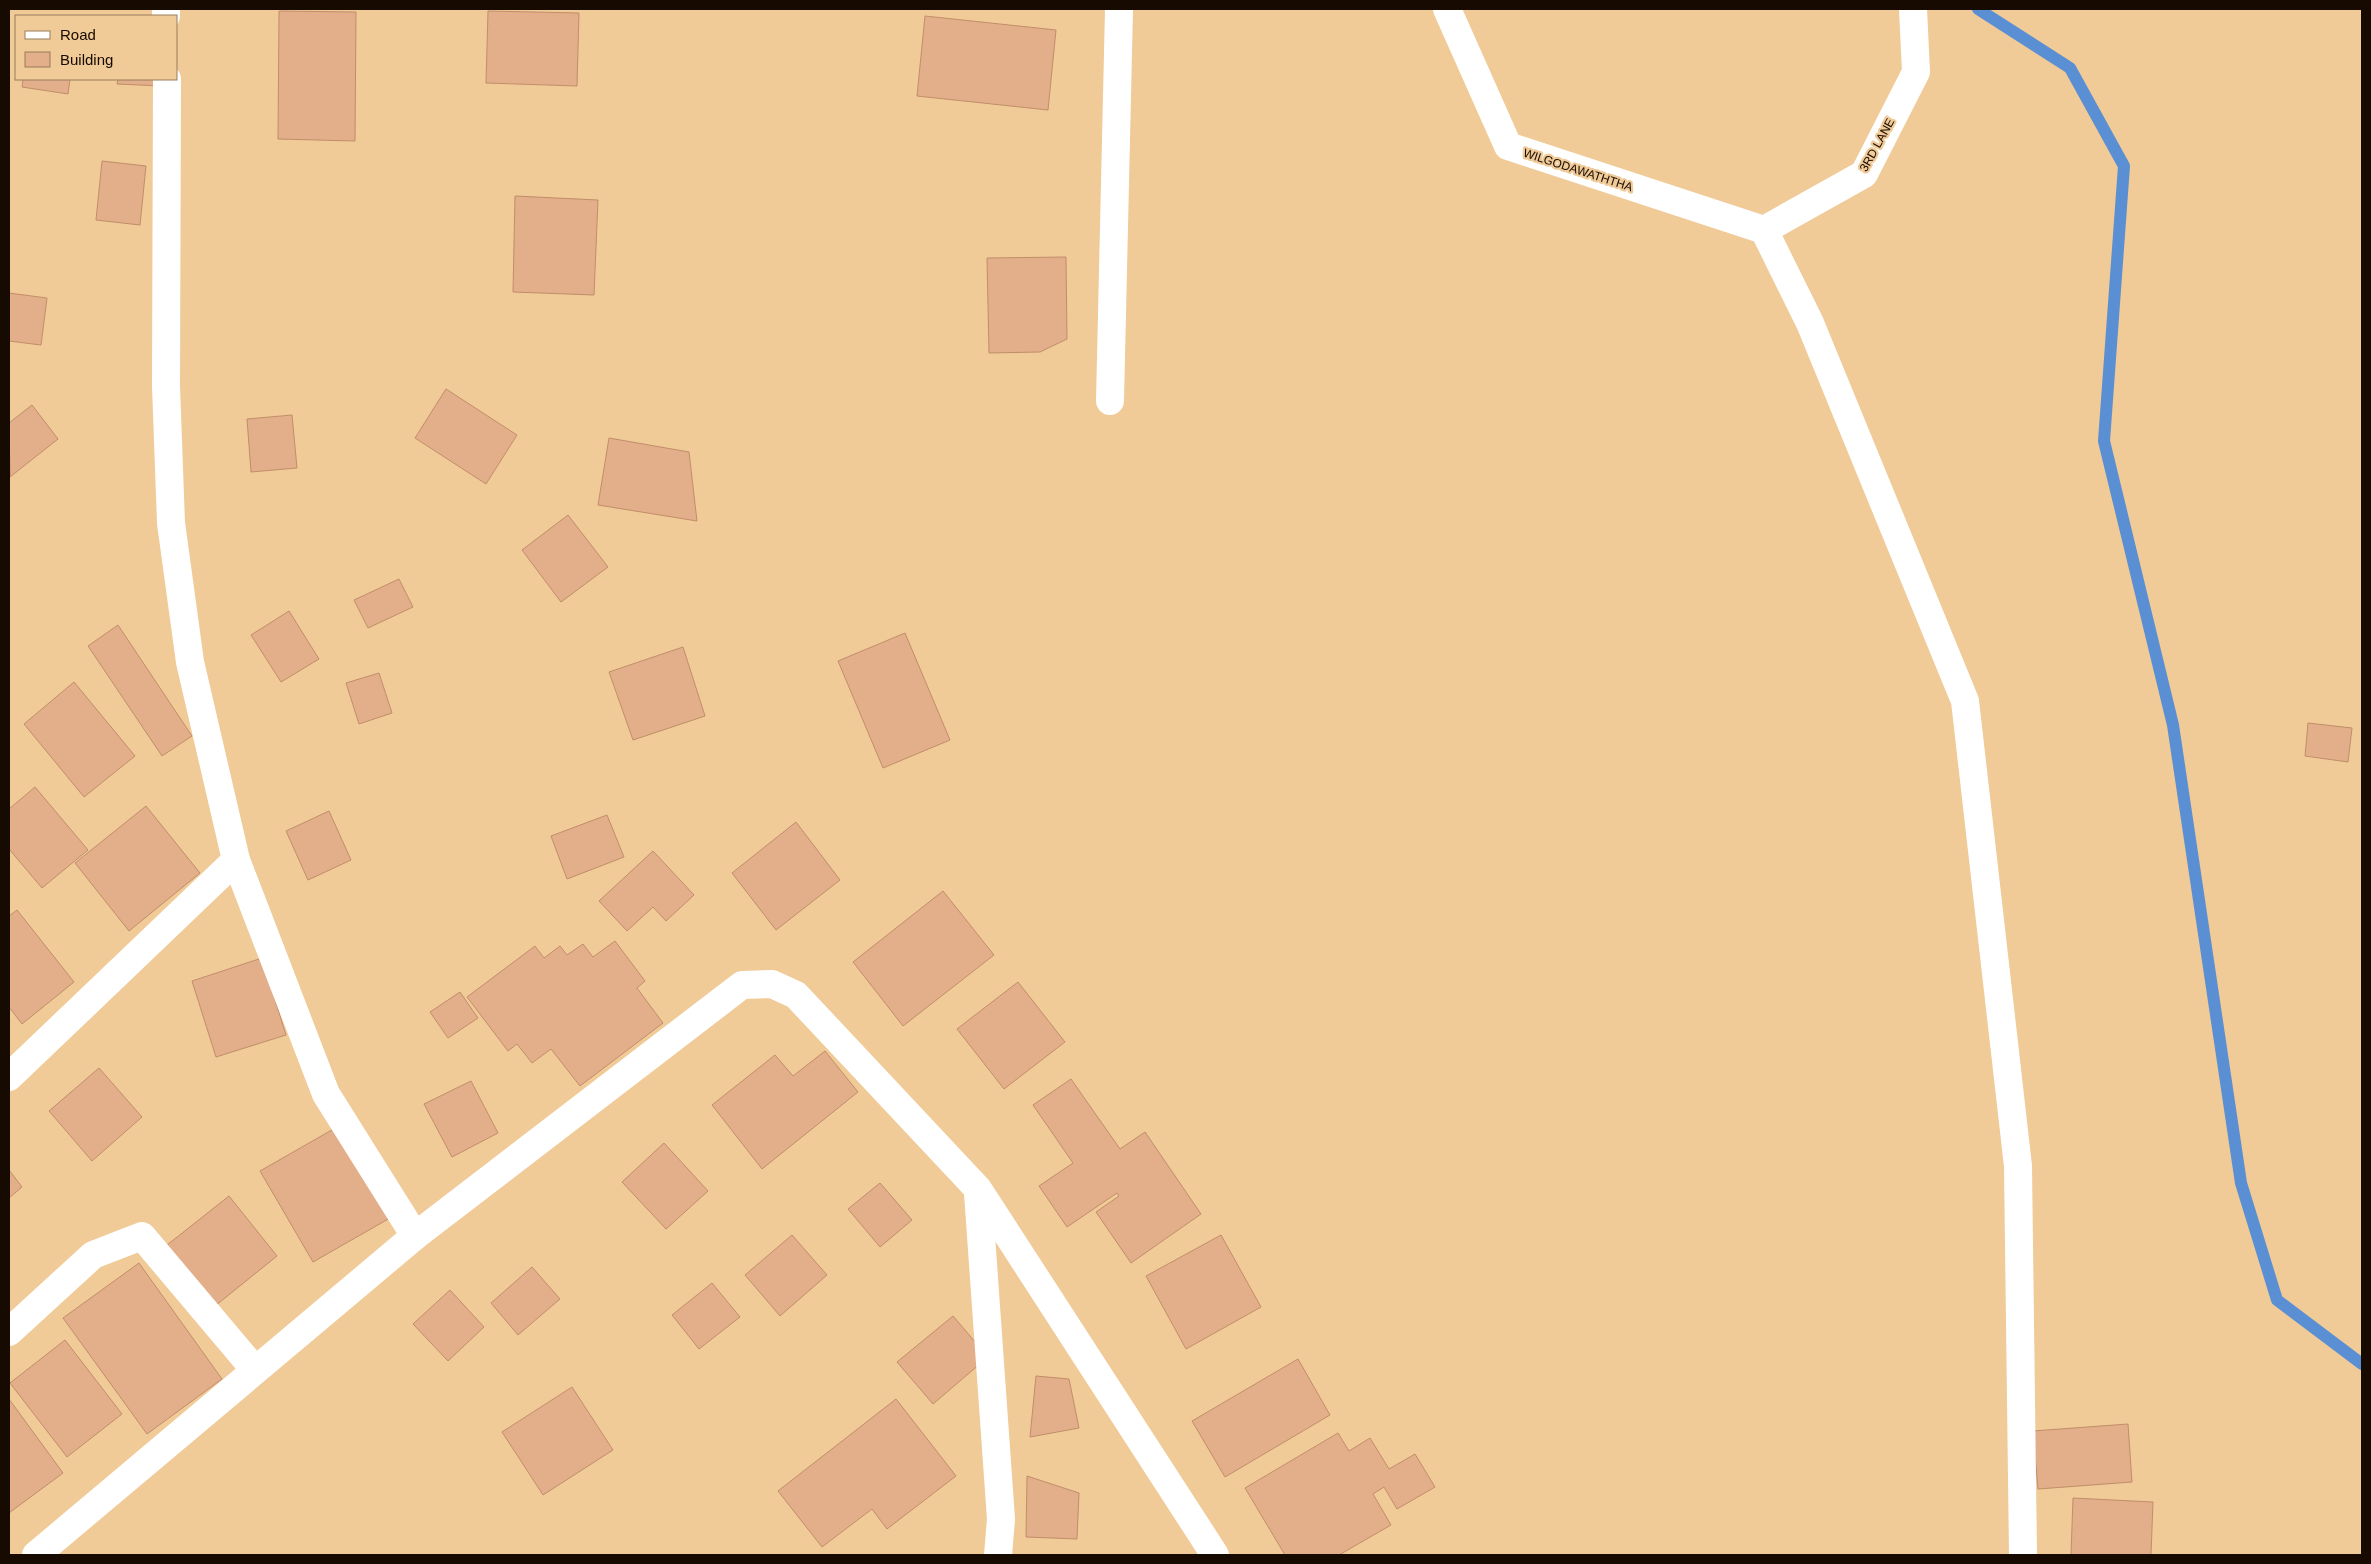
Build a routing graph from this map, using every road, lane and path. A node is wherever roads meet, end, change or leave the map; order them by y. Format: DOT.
graph roads {
  1 [pos="1119,9"];
  2 [pos="1446,9"];
  3 [pos="1913,9"];
  4 [pos="167,80"];
  5 [pos="1764,230"];
  6 [pos="1110,400"];
  7 [pos="236,860"];
  8 [pos="9,1077"];
  9 [pos="978,1189"];
  10 [pos="415,1236"];
  11 [pos="9,1332"];
  12 [pos="255,1370"];
  13 [pos="36,1555"];
  14 [pos="998,1555"];
  15 [pos="1215,1555"];
  16 [pos="2023,1555"];
  1 -- 6 [label="street"];
  2 -- 5 [label="street, WILGODAWATHTHA"];
  3 -- 5 [label="street, 3RD LANE"];
  4 -- 7 [label="street"];
  5 -- 16 [label="street"];
  7 -- 8 [label="street"];
  7 -- 10 [label="street"];
  9 -- 10 [label="street"];
  9 -- 14 [label="street"];
  9 -- 15 [label="street"];
  10 -- 12 [label="street"];
  11 -- 12 [label="street"];
  12 -- 13 [label="street"];
}
